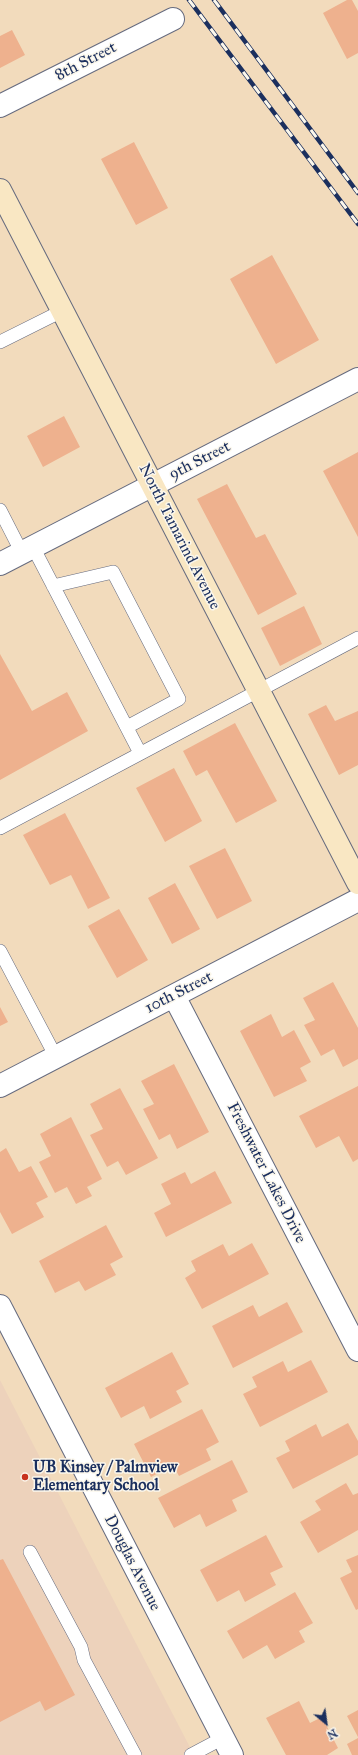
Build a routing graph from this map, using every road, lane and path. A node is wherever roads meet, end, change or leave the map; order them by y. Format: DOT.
graph roads {
  1 [pos="172,19"];
  2 [pos="0,106"];
  3 [pos="0,190"];
  4 [pos="62,311"];
  5 [pos="0,342"];
  6 [pos="358,379"];
  7 [pos="152,486"];
  8 [pos="0,510"];
  9 [pos="27,550"];
  10 [pos="0,564"];
  11 [pos="53,586"];
  12 [pos="358,638"];
  13 [pos="258,690"];
  14 [pos="127,728"];
  15 [pos="140,753"];
  16 [pos="0,828"];
  17 [pos="358,883"];
  18 [pos="358,900"];
  19 [pos="0,951"];
  20 [pos="174,996"];
  21 [pos="56,1057"];
  22 [pos="0,1086"];
  23 [pos="0,1306"];
  24 [pos="358,1350"];
  25 [pos="30,1552"];
  26 [pos="227,1746"];
  27 [pos="135,1755"];
  28 [pos="191,1755"];
  1 -- 2 [label="street, 8th Street"];
  3 -- 4 [label="street, North Tamarind Avenue"];
  4 -- 5 [label="lane"];
  4 -- 7 [label="street, North Tamarind Avenue"];
  6 -- 7 [label="street, 9th Street"];
  7 -- 9 [label="street, 9th Street"];
  7 -- 13 [label="street, North Tamarind Avenue"];
  8 -- 9 [label="lane"];
  9 -- 10 [label="street, 9th Street"];
  9 -- 11 [label="lane"];
  11 -- 14 [label="lane"];
  11 -- 14 [label="lane"];
  12 -- 13 [label="lane"];
  13 -- 15 [label="lane"];
  13 -- 17 [label="street, North Tamarind Avenue"];
  14 -- 15 [label="lane"];
  15 -- 16 [label="lane"];
  18 -- 20 [label="street, 10th Street"];
  19 -- 21 [label="lane"];
  20 -- 21 [label="street, 10th Street"];
  20 -- 24 [label="street, Freshwater Lakes Drive"];
  21 -- 22 [label="street, 10th Street"];
  23 -- 26 [label="street, Douglas Avenue"];
  25 -- 27 [label="lane"];
  26 -- 28 [label="lane"];
}
